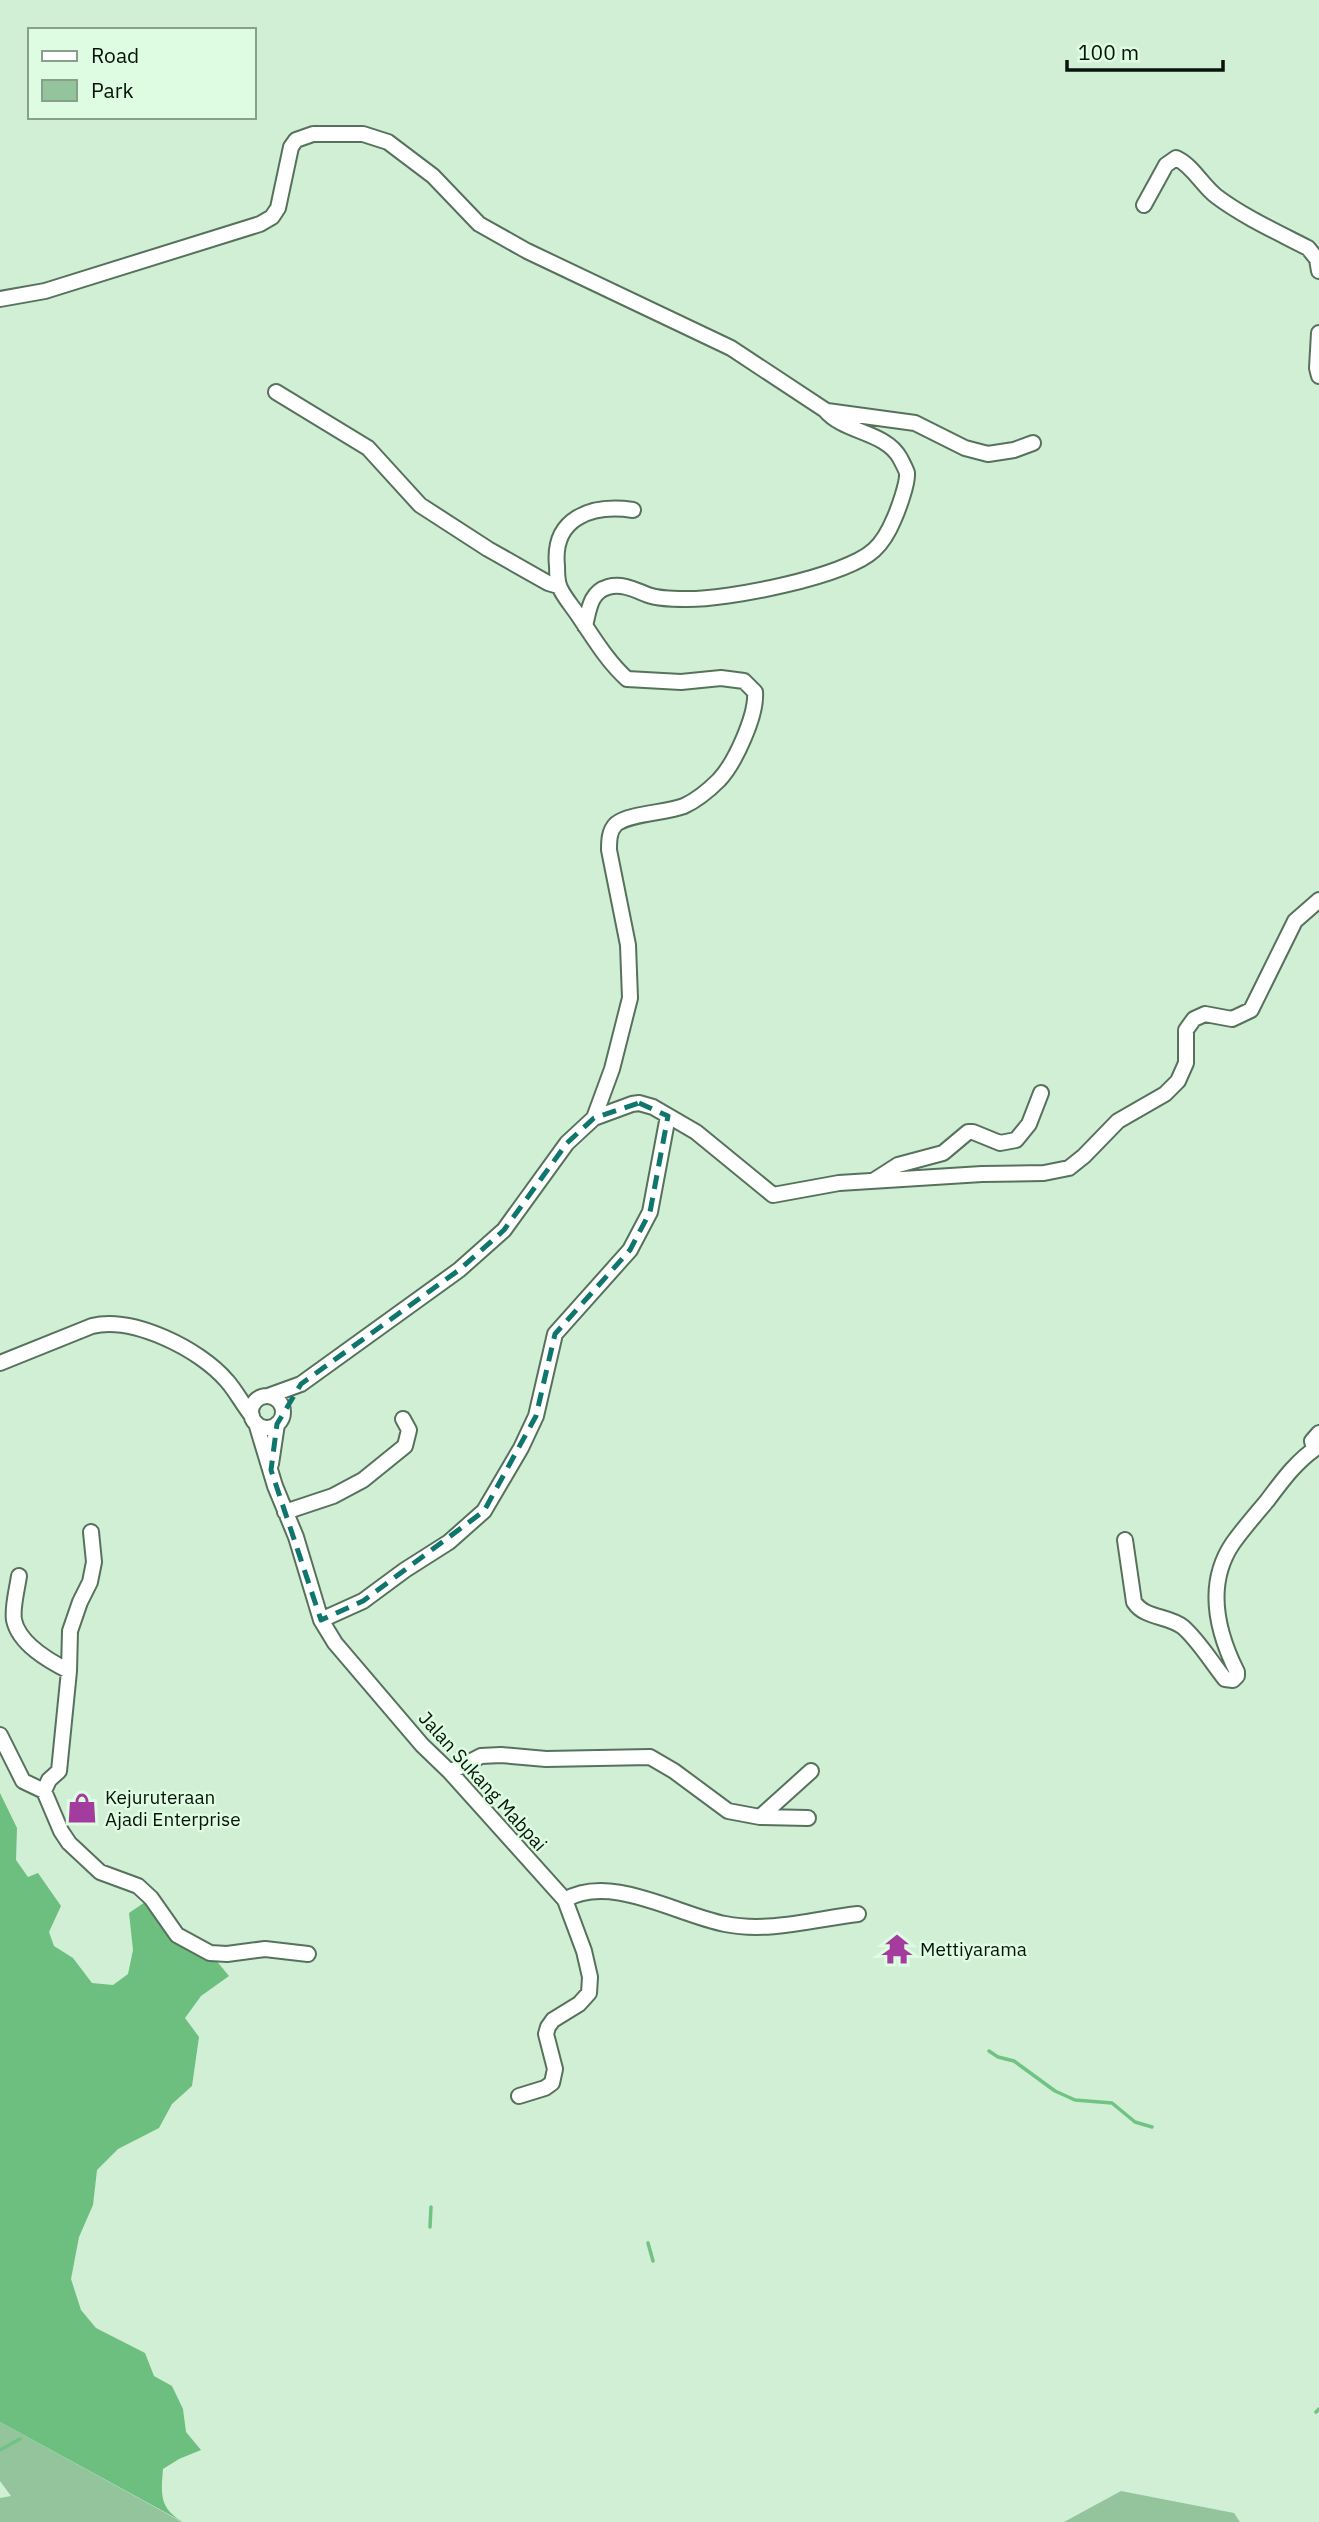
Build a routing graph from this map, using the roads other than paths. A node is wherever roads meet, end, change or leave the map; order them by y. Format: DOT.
graph roads {
  1 [pos="1144,205"];
  2 [pos="1319,271"];
  3 [pos="0,299"];
  4 [pos="1319,333"];
  5 [pos="1319,376"];
  6 [pos="276,392"];
  7 [pos="825,410"];
  8 [pos="1033,443"];
  9 [pos="633,510"];
  10 [pos="558,586"];
  11 [pos="585,626"];
  12 [pos="1319,900"];
  13 [pos="1041,1093"];
  14 [pos="668,1116"];
  15 [pos="594,1118"];
  16 [pos="872,1181"];
  17 [pos="0,1363"];
  18 [pos="227,1381"];
  19 [pos="301,1384"];
  20 [pos="265,1397"];
  21 [pos="403,1419"];
  22 [pos="254,1420"];
  23 [pos="279,1420"];
  24 [pos="1319,1433"];
  25 [pos="1317,1448"];
  26 [pos="271,1470"];
  27 [pos="285,1512"];
  28 [pos="91,1532"];
  29 [pos="1125,1540"];
  30 [pos="19,1576"];
  31 [pos="321,1620"];
  32 [pos="69,1671"];
  33 [pos="0,1735"];
  34 [pos="450,1772"];
  35 [pos="811,1772"];
  36 [pos="44,1791"];
  37 [pos="760,1817"];
  38 [pos="808,1818"];
  39 [pos="565,1899"];
  40 [pos="858,1914"];
  41 [pos="308,1954"];
  42 [pos="519,2096"];
  1 -- 2 [label="street"];
  3 -- 7 [label="street"];
  4 -- 5 [label="street"];
  6 -- 10 [label="street"];
  7 -- 8 [label="street"];
  7 -- 11 [label="street"];
  9 -- 10 [label="street"];
  10 -- 11 [label="street"];
  11 -- 15 [label="street"];
  12 -- 16 [label="street"];
  13 -- 16 [label="street"];
  14 -- 15 [label="street"];
  14 -- 16 [label="street"];
  14 -- 31 [label="street"];
  15 -- 19 [label="street"];
  17 -- 18 [label="street, Jalan Sukang Mabpai"];
  18 -- 20 [label="street, Jalan Sukang Mabpai"];
  18 -- 22 [label="street, Jalan Sukang Mabpai"];
  19 -- 20 [label="street"];
  19 -- 23 [label="street"];
  20 -- 22 [label="street"];
  20 -- 23 [label="street"];
  21 -- 27 [label="street"];
  22 -- 23 [label="street"];
  22 -- 26 [label="street, Jalan Sukang Mabpai"];
  23 -- 26 [label="street, Jalan Sukang Mabpai"];
  24 -- 25 [label="street"];
  25 -- 29 [label="street"];
  26 -- 27 [label="street, Jalan Sukang Mabpai"];
  27 -- 31 [label="street, Jalan Sukang Mabpai"];
  28 -- 32 [label="street"];
  30 -- 32 [label="street"];
  31 -- 34 [label="street, Jalan Sukang Mabpai"];
  32 -- 36 [label="street"];
  33 -- 36 [label="street"];
  34 -- 37 [label="street"];
  34 -- 39 [label="street, Jalan Sukang Mabpai"];
  35 -- 37 [label="street"];
  36 -- 41 [label="street"];
  37 -- 38 [label="street"];
  39 -- 40 [label="street"];
  39 -- 42 [label="street, Jalan Sukang Mabpai"];
}
